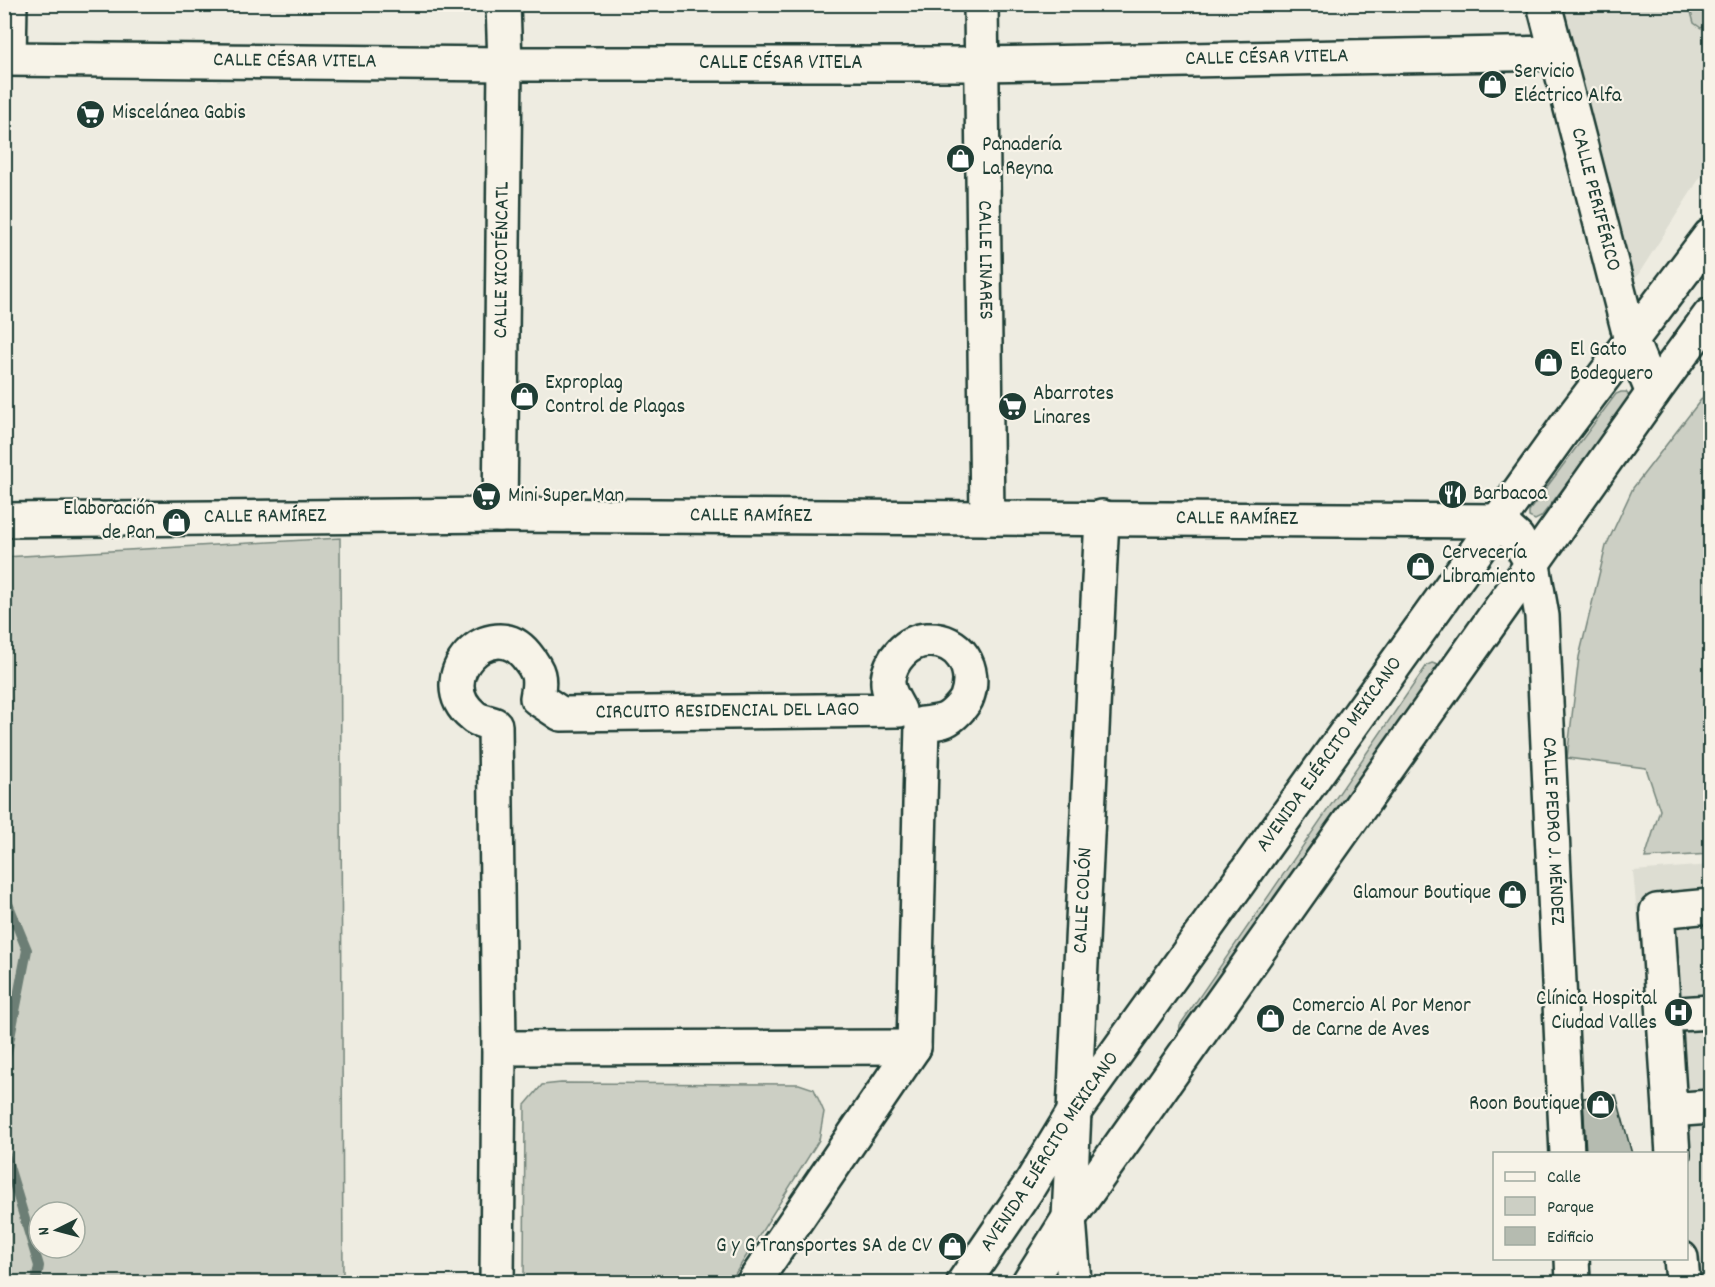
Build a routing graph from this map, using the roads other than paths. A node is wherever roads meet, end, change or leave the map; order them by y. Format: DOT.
graph roads {
  1 [pos="10,4"];
  2 [pos="503,4"];
  3 [pos="981,4"];
  4 [pos="1544,4"];
  5 [pos="1557,53"];
  6 [pos="7,59"];
  7 [pos="505,64"];
  8 [pos="980,64"];
  9 [pos="1710,236"];
  10 [pos="1710,315"];
  11 [pos="1631,340"];
  12 [pos="1653,393"];
  13 [pos="500,515"];
  14 [pos="987,518"];
  15 [pos="1102,518"];
  16 [pos="4,520"];
  17 [pos="1498,520"];
  18 [pos="1533,565"];
  19 [pos="1710,906"];
  20 [pos="1710,1012"];
  21 [pos="1664,1016"];
  22 [pos="914,1047"];
  23 [pos="499,1048"];
  24 [pos="1710,1107"];
  25 [pos="1670,1110"];
  26 [pos="1074,1112"];
  27 [pos="1567,1152"];
  28 [pos="1673,1152"];
  29 [pos="1069,1218"];
  30 [pos="1572,1260"];
  31 [pos="1681,1260"];
  32 [pos="497,1282"];
  33 [pos="754,1282"];
  34 [pos="964,1282"];
  35 [pos="1029,1282"];
  36 [pos="1074,1282"];
  37 [pos="1573,1282"];
  38 [pos="1683,1282"];
  1 -- 6 [label="street"];
  2 -- 7 [label="street, CALLE XICOTÉNCATL"];
  3 -- 8 [label="street, CALLE LINARES"];
  4 -- 5 [label="street, CALLE PERIFÉRICO"];
  5 -- 8 [label="street, CALLE CÉSAR VITELA"];
  5 -- 11 [label="street, CALLE PERIFÉRICO"];
  6 -- 7 [label="street, CALLE CÉSAR VITELA"];
  7 -- 8 [label="street, CALLE CÉSAR VITELA"];
  7 -- 13 [label="street, CALLE XICOTÉNCATL"];
  8 -- 14 [label="street, CALLE LINARES"];
  9 -- 11 [label="street, AVENIDA EJÉRCITO MEXICANO"];
  10 -- 12 [label="street"];
  11 -- 12 [label="street, CALLE PERIFÉRICO"];
  11 -- 17 [label="street, AVENIDA EJÉRCITO MEXICANO"];
  12 -- 18 [label="street"];
  13 -- 14 [label="street, CALLE RAMÍREZ"];
  13 -- 16 [label="street, CALLE RAMÍREZ"];
  14 -- 15 [label="street, CALLE RAMÍREZ"];
  15 -- 17 [label="street, CALLE RAMÍREZ"];
  15 -- 26 [label="street, CALLE COLÓN"];
  17 -- 18 [label="street, CALLE PEDRO J. MÉNDEZ"];
  17 -- 26 [label="street, AVENIDA EJÉRCITO MEXICANO"];
  18 -- 27 [label="street, CALLE PEDRO J. MÉNDEZ"];
  18 -- 29 [label="street"];
  19 -- 21 [label="street"];
  20 -- 21 [label="street"];
  21 -- 25 [label="street"];
  22 -- 23 [label="street"];
  22 -- 23 [label="street, CIRCUITO RESIDENCIAL DEL LAGO"];
  22 -- 33 [label="street"];
  23 -- 32 [label="street, CIRCUITO RESIDENCIAL DEL LAGO"];
  24 -- 25 [label="street"];
  25 -- 28 [label="street"];
  26 -- 29 [label="street, CALLE COLÓN"];
  26 -- 34 [label="street, AVENIDA EJÉRCITO MEXICANO"];
  29 -- 35 [label="street"];
  29 -- 36 [label="street, CALLE COLÓN"];
  30 -- 37 [label="street"];
  31 -- 38 [label="street"];
}
